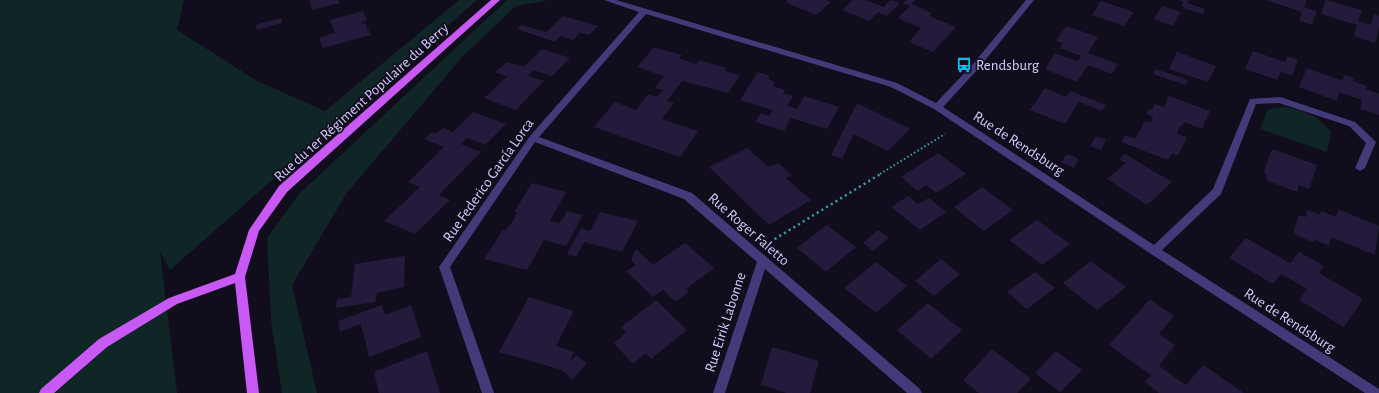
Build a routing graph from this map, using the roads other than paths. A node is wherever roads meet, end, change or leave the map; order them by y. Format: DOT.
graph roads {
  1 [pos="496,0"];
  2 [pos="608,0"];
  3 [pos="1030,0"];
  4 [pos="644,11"];
  5 [pos="937,107"];
  6 [pos="533,138"];
  7 [pos="1360,168"];
  8 [pos="1155,251"];
  9 [pos="763,260"];
  10 [pos="240,277"];
  11 [pos="45,393"];
  12 [pos="253,393"];
  13 [pos="488,393"];
  14 [pos="719,393"];
  15 [pos="916,393"];
  16 [pos="1375,393"];
  1 -- 10 [label="main road, Rue du 1er Régiment Populaire du Berry"];
  2 -- 4 [label="street, Rue de Rendsburg"];
  3 -- 5 [label="street"];
  4 -- 5 [label="street, Rue de Rendsburg"];
  4 -- 6 [label="street, Rue Federico García Lorca"];
  5 -- 8 [label="street, Rue de Rendsburg"];
  6 -- 9 [label="street, Rue Roger Faletto"];
  6 -- 13 [label="street, Rue Federico García Lorca"];
  7 -- 8 [label="street"];
  8 -- 16 [label="street, Rue de Rendsburg"];
  9 -- 14 [label="street, Rue Eirik Labonne"];
  9 -- 15 [label="street, Rue Roger Faletto"];
  10 -- 11 [label="main road"];
  10 -- 12 [label="main road"];
}
